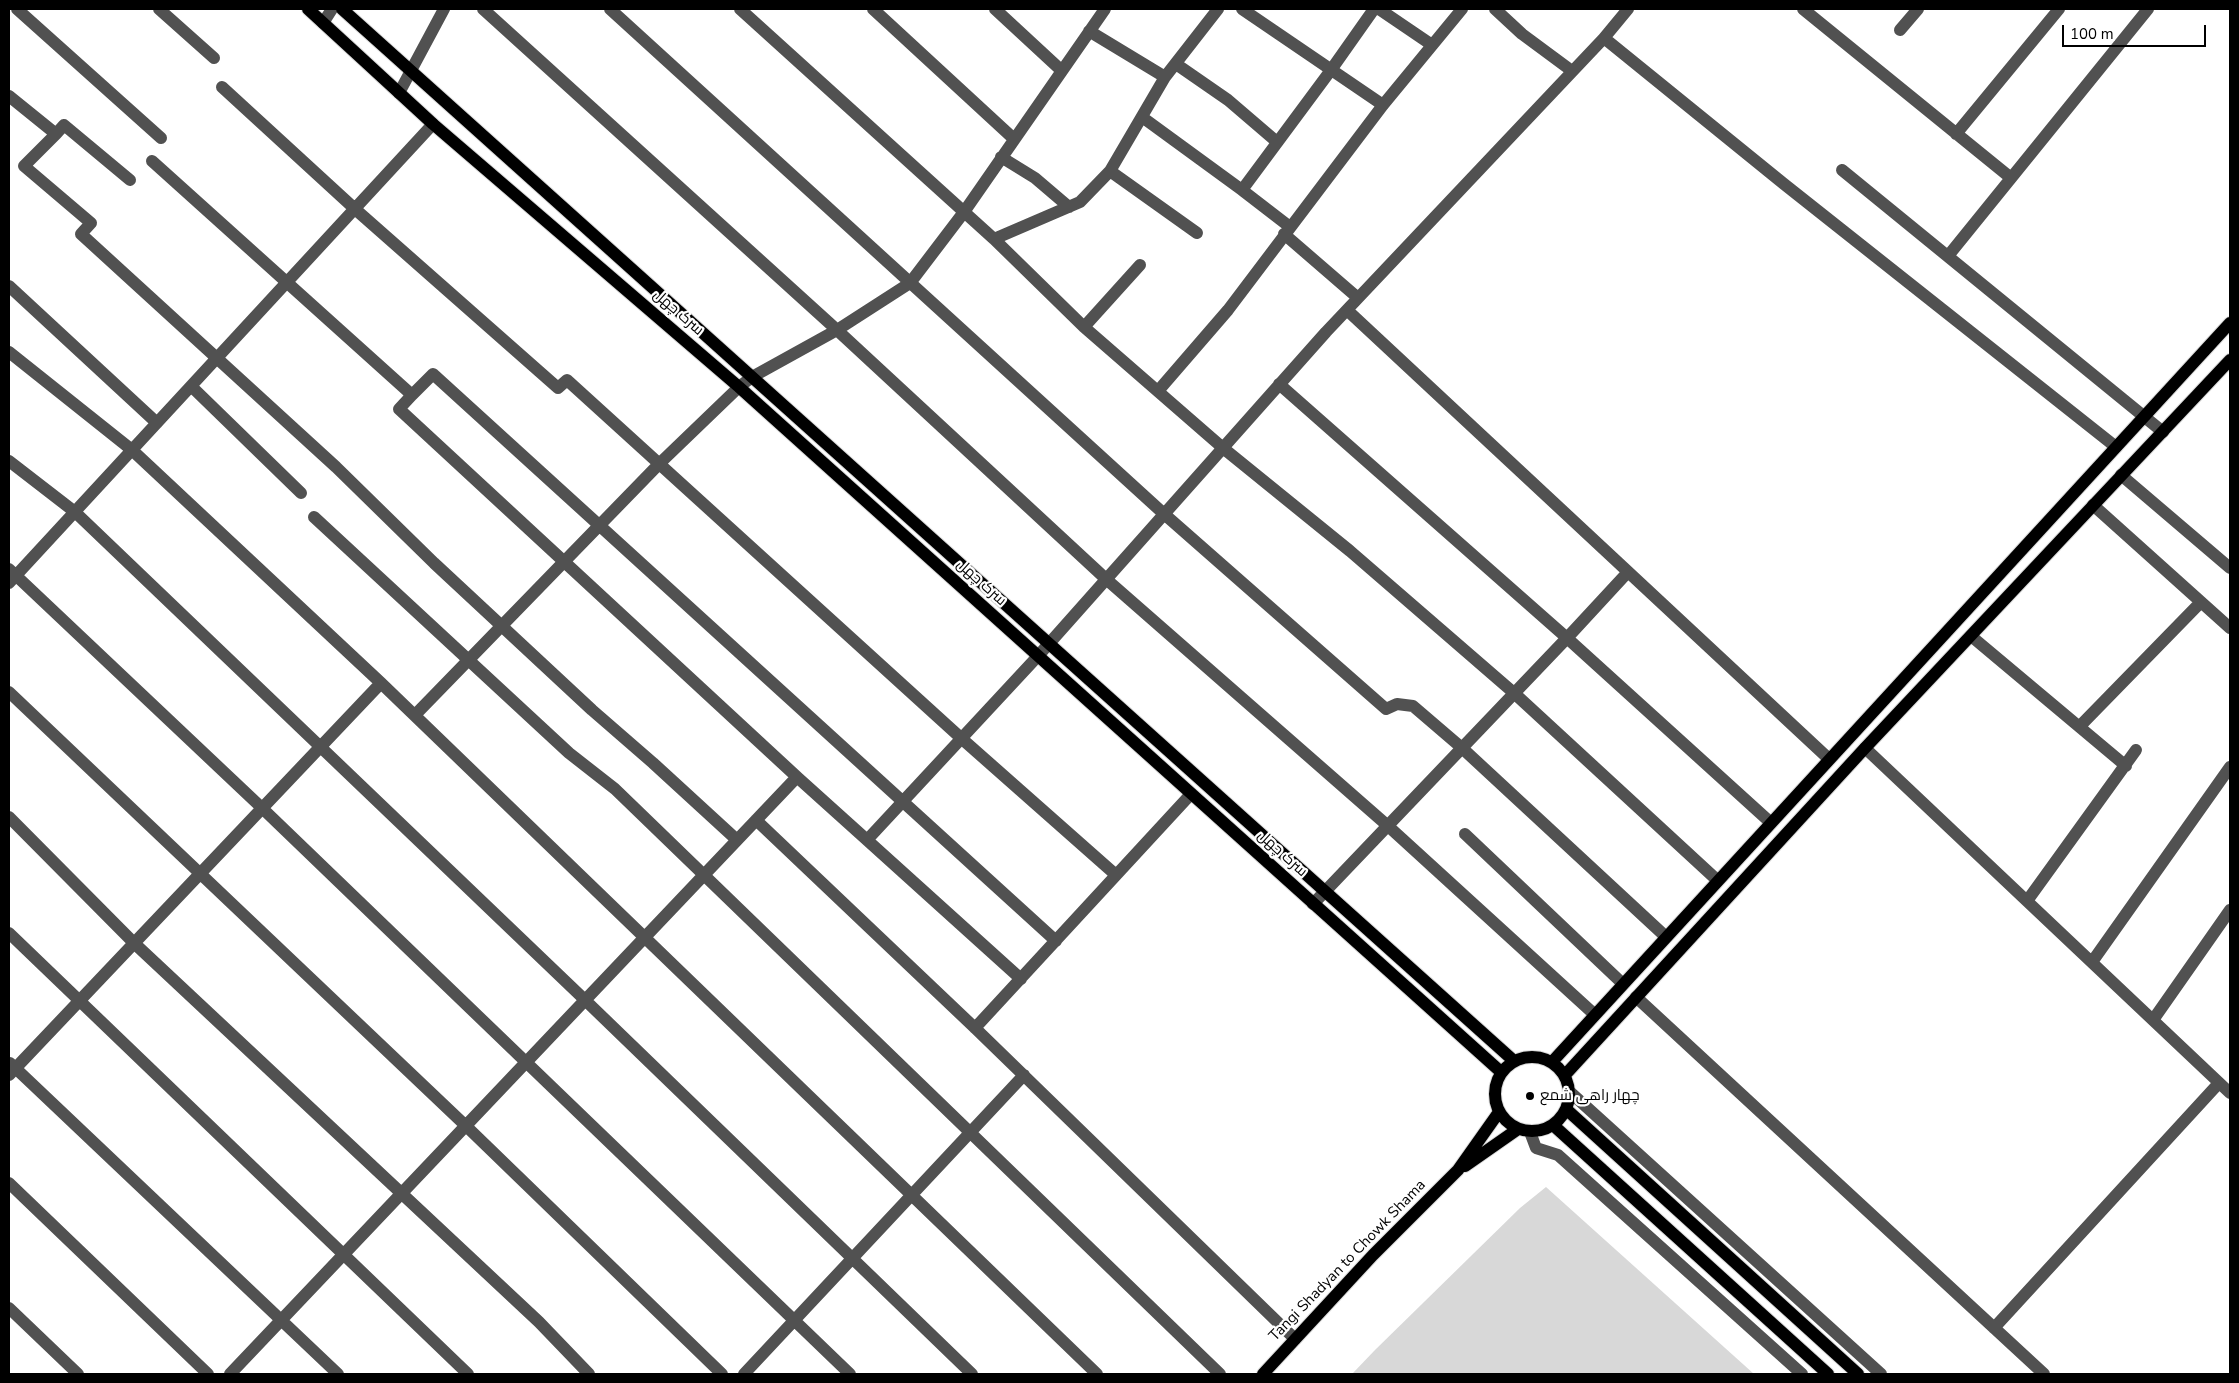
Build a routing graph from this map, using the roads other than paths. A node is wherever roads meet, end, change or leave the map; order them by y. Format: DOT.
graph roads {
  1 [pos="17,9"];
  2 [pos="159,9"];
  3 [pos="308,9"];
  4 [pos="332,9"];
  5 [pos="342,9"];
  6 [pos="444,9"];
  7 [pos="483,9"];
  8 [pos="610,9"];
  9 [pos="740,9"];
  10 [pos="873,9"];
  11 [pos="995,9"];
  12 [pos="1105,9"];
  13 [pos="1218,9"];
  14 [pos="1242,9"];
  15 [pos="1374,9"];
  16 [pos="1379,9"];
  17 [pos="1462,9"];
  18 [pos="1495,9"];
  19 [pos="1628,9"];
  20 [pos="1803,9"];
  21 [pos="1918,9"];
  22 [pos="2059,9"];
  23 [pos="2148,9"];
  24 [pos="324,23"];
  25 [pos="1900,30"];
  26 [pos="1089,32"];
  27 [pos="1604,38"];
  28 [pos="1432,45"];
  29 [pos="214,58"];
  30 [pos="1176,64"];
  31 [pos="1331,70"];
  32 [pos="412,71"];
  33 [pos="1062,71"];
  34 [pos="1572,71"];
  35 [pos="1165,77"];
  36 [pos="222,87"];
  37 [pos="399,93"];
  38 [pos="9,96"];
  39 [pos="1383,105"];
  40 [pos="1142,117"];
  41 [pos="433,124"];
  42 [pos="56,134"];
  43 [pos="1956,134"];
  44 [pos="161,138"];
  45 [pos="1014,139"];
  46 [pos="1277,142"];
  47 [pos="1001,157"];
  48 [pos="152,161"];
  49 [pos="1842,170"];
  50 [pos="1110,172"];
  51 [pos="2011,178"];
  52 [pos="130,180"];
  53 [pos="1242,190"];
  54 [pos="1069,207"];
  55 [pos="355,208"];
  56 [pos="964,212"];
  57 [pos="1287,231"];
  58 [pos="1197,233"];
  59 [pos="994,239"];
  60 [pos="1948,256"];
  61 [pos="1140,265"];
  62 [pos="288,281"];
  63 [pos="910,283"];
  64 [pos="9,286"];
  65 [pos="1358,298"];
  66 [pos="1347,310"];
  67 [pos="2230,323"];
  68 [pos="1084,327"];
  69 [pos="837,330"];
  70 [pos="9,352"];
  71 [pos="218,357"];
  72 [pos="2230,360"];
  73 [pos="752,377"];
  74 [pos="1279,384"];
  75 [pos="191,386"];
  76 [pos="740,387"];
  77 [pos="1158,391"];
  78 [pos="412,395"];
  79 [pos="2144,416"];
  80 [pos="157,423"];
  81 [pos="2163,432"];
  82 [pos="2116,447"];
  83 [pos="1223,448"];
  84 [pos="132,450"];
  85 [pos="9,461"];
  86 [pos="660,463"];
  87 [pos="2122,475"];
  88 [pos="301,493"];
  89 [pos="2094,506"];
  90 [pos="75,512"];
  91 [pos="1163,513"];
  92 [pos="314,517"];
  93 [pos="600,526"];
  94 [pos="564,562"];
  95 [pos="2230,568"];
  96 [pos="1628,572"];
  97 [pos="11,576"];
  98 [pos="1106,579"];
  99 [pos="2201,602"];
  100 [pos="502,626"];
  101 [pos="2230,628"];
  102 [pos="1971,636"];
  103 [pos="1568,638"];
  104 [pos="1049,644"];
  105 [pos="1038,656"];
  106 [pos="469,660"];
  107 [pos="381,683"];
  108 [pos="9,692"];
  109 [pos="1514,693"];
  110 [pos="415,716"];
  111 [pos="2080,726"];
  112 [pos="962,738"];
  113 [pos="321,746"];
  114 [pos="1462,748"];
  115 [pos="1865,748"];
  116 [pos="2136,750"];
  117 [pos="1828,759"];
  118 [pos="2126,766"];
  119 [pos="2230,767"];
  120 [pos="797,777"];
  121 [pos="1191,794"];
  122 [pos="903,801"];
  123 [pos="262,808"];
  124 [pos="9,817"];
  125 [pos="756,820"];
  126 [pos="1770,822"];
  127 [pos="1388,826"];
  128 [pos="1466,834"];
  129 [pos="737,840"];
  130 [pos="867,840"];
  131 [pos="201,873"];
  132 [pos="1116,875"];
  133 [pos="703,876"];
  134 [pos="1717,880"];
  135 [pos="1325,892"];
  136 [pos="2027,901"];
  137 [pos="1313,904"];
  138 [pos="2230,910"];
  139 [pos="9,933"];
  140 [pos="1665,936"];
  141 [pos="644,938"];
  142 [pos="1056,940"];
  143 [pos="134,943"];
  144 [pos="2092,962"];
  145 [pos="1020,979"];
  146 [pos="1622,983"];
  147 [pos="1636,997"];
  148 [pos="585,1000"];
  149 [pos="78,1001"];
  150 [pos="1594,1014"];
  151 [pos="2153,1020"];
  152 [pos="976,1028"];
  153 [pos="1514,1062"];
  154 [pos="1552,1062"];
  155 [pos="525,1063"];
  156 [pos="11,1069"];
  157 [pos="1501,1072"];
  158 [pos="1024,1075"];
  159 [pos="1564,1075"];
  160 [pos="2227,1089"];
  161 [pos="1570,1092"];
  162 [pos="1566,1109"];
  163 [pos="1499,1112"];
  164 [pos="1553,1125"];
  165 [pos="466,1126"];
  166 [pos="1524,1130"];
  167 [pos="970,1132"];
  168 [pos="1458,1170"];
  169 [pos="9,1183"];
  170 [pos="403,1194"];
  171 [pos="911,1195"];
  172 [pos="342,1256"];
  173 [pos="853,1258"];
  174 [pos="9,1308"];
  175 [pos="281,1320"];
  176 [pos="794,1321"];
  177 [pos="1994,1328"];
  178 [pos="1295,1339"];
  179 [pos="78,1374"];
  180 [pos="208,1374"];
  181 [pos="230,1374"];
  182 [pos="338,1374"];
  183 [pos="468,1374"];
  184 [pos="590,1374"];
  185 [pos="722,1374"];
  186 [pos="744,1374"];
  187 [pos="850,1374"];
  188 [pos="972,1374"];
  189 [pos="1097,1374"];
  190 [pos="1220,1374"];
  191 [pos="1263,1374"];
  192 [pos="1802,1374"];
  193 [pos="1828,1374"];
  194 [pos="1858,1374"];
  195 [pos="1881,1374"];
  196 [pos="2044,1374"];
  1 -- 44 [label="street"];
  2 -- 29 [label="street"];
  3 -- 24 [label="main road, سرک چهل"];
  4 -- 24 [label="street"];
  5 -- 32 [label="main road"];
  6 -- 32 [label="street"];
  7 -- 69 [label="street"];
  8 -- 63 [label="street"];
  9 -- 56 [label="street"];
  10 -- 45 [label="street"];
  11 -- 33 [label="street"];
  12 -- 26 [label="street"];
  13 -- 30 [label="street"];
  14 -- 31 [label="street"];
  15 -- 31 [label="street"];
  16 -- 28 [label="street"];
  17 -- 28 [label="street"];
  18 -- 34 [label="street"];
  19 -- 27 [label="street"];
  20 -- 43 [label="street"];
  21 -- 25 [label="street"];
  22 -- 43 [label="street"];
  23 -- 51 [label="street"];
  24 -- 37 [label="main road, سرک چهل"];
  26 -- 33 [label="street"];
  26 -- 35 [label="street"];
  27 -- 34 [label="street"];
  27 -- 82 [label="street"];
  28 -- 39 [label="street"];
  30 -- 35 [label="street"];
  30 -- 46 [label="street"];
  31 -- 39 [label="street"];
  31 -- 46 [label="street"];
  32 -- 37 [label="street"];
  32 -- 73 [label="main road"];
  33 -- 45 [label="street"];
  34 -- 65 [label="street"];
  35 -- 40 [label="street"];
  36 -- 55 [label="street"];
  37 -- 41 [label="main road, سرک چهل"];
  38 -- 42 [label="street"];
  39 -- 57 [label="street"];
  40 -- 50 [label="street"];
  40 -- 53 [label="street"];
  41 -- 55 [label="street"];
  41 -- 76 [label="main road, سرک چهل"];
  42 -- 52 [label="street"];
  42 -- 71 [label="street"];
  43 -- 51 [label="street"];
  45 -- 47 [label="street"];
  46 -- 53 [label="street"];
  47 -- 54 [label="street"];
  47 -- 56 [label="street"];
  48 -- 62 [label="street"];
  49 -- 60 [label="street"];
  50 -- 54 [label="street"];
  50 -- 58 [label="street"];
  51 -- 60 [label="street"];
  53 -- 57 [label="street"];
  54 -- 59 [label="street"];
  55 -- 62 [label="street"];
  55 -- 86 [label="street"];
  56 -- 59 [label="street"];
  56 -- 63 [label="street"];
  57 -- 65 [label="street"];
  57 -- 77 [label="street"];
  59 -- 68 [label="street"];
  60 -- 79 [label="street"];
  61 -- 68 [label="street"];
  62 -- 71 [label="street"];
  62 -- 78 [label="street"];
  63 -- 69 [label="street"];
  63 -- 91 [label="street"];
  64 -- 80 [label="street"];
  65 -- 66 [label="street"];
  66 -- 74 [label="street"];
  66 -- 96 [label="street"];
  67 -- 79 [label="main road"];
  68 -- 77 [label="street"];
  69 -- 73 [label="street"];
  69 -- 98 [label="street"];
  70 -- 84 [label="street"];
  71 -- 75 [label="street"];
  71 -- 100 [label="street"];
  72 -- 81 [label="main road"];
  73 -- 76 [label="street"];
  73 -- 104 [label="main road"];
  74 -- 83 [label="street"];
  74 -- 103 [label="street"];
  75 -- 80 [label="street"];
  75 -- 88 [label="street"];
  76 -- 86 [label="street"];
  76 -- 105 [label="main road, سرک چهل"];
  77 -- 83 [label="street"];
  78 -- 93 [label="street"];
  78 -- 94 [label="street"];
  79 -- 81 [label="street"];
  79 -- 82 [label="main road"];
  80 -- 84 [label="street"];
  81 -- 87 [label="main road"];
  82 -- 117 [label="main road"];
  83 -- 91 [label="street"];
  83 -- 109 [label="street"];
  84 -- 90 [label="street"];
  84 -- 107 [label="street"];
  85 -- 90 [label="street"];
  86 -- 93 [label="street"];
  86 -- 112 [label="street"];
  87 -- 89 [label="main road"];
  87 -- 95 [label="street"];
  89 -- 99 [label="street"];
  89 -- 102 [label="main road"];
  90 -- 97 [label="street"];
  90 -- 113 [label="street"];
  91 -- 98 [label="street"];
  91 -- 114 [label="street"];
  92 -- 106 [label="street"];
  93 -- 94 [label="street"];
  93 -- 122 [label="street"];
  94 -- 100 [label="street"];
  94 -- 120 [label="street"];
  96 -- 103 [label="street"];
  96 -- 117 [label="street"];
  97 -- 123 [label="street"];
  98 -- 104 [label="street"];
  98 -- 127 [label="street"];
  99 -- 101 [label="street"];
  99 -- 111 [label="street"];
  100 -- 106 [label="street"];
  100 -- 129 [label="street"];
  102 -- 111 [label="street"];
  102 -- 115 [label="main road"];
  103 -- 109 [label="street"];
  103 -- 126 [label="street"];
  104 -- 105 [label="street"];
  104 -- 135 [label="main road"];
  105 -- 112 [label="street"];
  105 -- 121 [label="main road, سرک چهل"];
  106 -- 110 [label="street"];
  106 -- 133 [label="street"];
  107 -- 110 [label="street"];
  107 -- 113 [label="street"];
  108 -- 131 [label="street"];
  109 -- 114 [label="street"];
  109 -- 134 [label="street"];
  110 -- 141 [label="street"];
  111 -- 118 [label="street"];
  112 -- 122 [label="street"];
  112 -- 132 [label="street"];
  113 -- 123 [label="street"];
  113 -- 148 [label="street"];
  114 -- 127 [label="street"];
  114 -- 140 [label="street"];
  115 -- 136 [label="street"];
  115 -- 147 [label="main road"];
  116 -- 118 [label="street"];
  117 -- 126 [label="main road"];
  118 -- 136 [label="street"];
  119 -- 144 [label="street"];
  120 -- 125 [label="street"];
  120 -- 130 [label="street"];
  121 -- 132 [label="street"];
  121 -- 137 [label="main road, سرک چهل"];
  122 -- 130 [label="street"];
  122 -- 142 [label="street"];
  123 -- 131 [label="street"];
  123 -- 155 [label="street"];
  124 -- 143 [label="street"];
  125 -- 129 [label="street"];
  125 -- 152 [label="street"];
  126 -- 134 [label="main road"];
  127 -- 135 [label="street"];
  127 -- 150 [label="street"];
  128 -- 146 [label="street"];
  129 -- 133 [label="street"];
  130 -- 145 [label="street"];
  131 -- 143 [label="street"];
  131 -- 165 [label="street"];
  132 -- 142 [label="street"];
  133 -- 141 [label="street"];
  133 -- 167 [label="street"];
  134 -- 140 [label="main road"];
  135 -- 137 [label="street"];
  135 -- 153 [label="main road"];
  136 -- 144 [label="street"];
  137 -- 157 [label="main road, سرک چهل"];
  138 -- 151 [label="street"];
  139 -- 149 [label="street"];
  140 -- 146 [label="main road"];
  141 -- 148 [label="street"];
  141 -- 171 [label="street"];
  142 -- 145 [label="street"];
  143 -- 149 [label="street"];
  143 -- 170 [label="street"];
  144 -- 151 [label="street"];
  145 -- 152 [label="street"];
  146 -- 150 [label="main road"];
  147 -- 159 [label="main road"];
  147 -- 177 [label="street"];
  148 -- 155 [label="street"];
  148 -- 173 [label="street"];
  149 -- 156 [label="street"];
  149 -- 172 [label="street"];
  150 -- 154 [label="main road"];
  151 -- 160 [label="street"];
  152 -- 158 [label="street"];
  153 -- 154 [label="main road"];
  153 -- 157 [label="main road"];
  154 -- 159 [label="main road"];
  155 -- 165 [label="street"];
  155 -- 176 [label="street"];
  156 -- 175 [label="street"];
  157 -- 163 [label="main road"];
  158 -- 167 [label="street"];
  158 -- 178 [label="street"];
  159 -- 161 [label="main road"];
  160 -- 177 [label="street"];
  161 -- 162 [label="main road"];
  161 -- 195 [label="street"];
  162 -- 164 [label="main road"];
  162 -- 194 [label="main road"];
  163 -- 166 [label="main road"];
  163 -- 168 [label="main road"];
  164 -- 166 [label="main road"];
  164 -- 193 [label="main road"];
  165 -- 170 [label="street"];
  165 -- 185 [label="street"];
  166 -- 168 [label="main road"];
  166 -- 192 [label="street"];
  167 -- 171 [label="street"];
  167 -- 190 [label="street"];
  168 -- 178 [label="main road, Tangi Shadyan to Chowk Shama"];
  169 -- 180 [label="street"];
  170 -- 172 [label="street"];
  170 -- 184 [label="street"];
  171 -- 173 [label="street"];
  171 -- 189 [label="street"];
  172 -- 175 [label="street"];
  172 -- 183 [label="street"];
  173 -- 176 [label="street"];
  173 -- 188 [label="street"];
  174 -- 179 [label="street"];
  175 -- 181 [label="street"];
  175 -- 182 [label="street"];
  176 -- 186 [label="street"];
  176 -- 187 [label="street"];
  177 -- 196 [label="street"];
  178 -- 191 [label="main road, Tangi Shadyan to Chowk Shama"];
}
